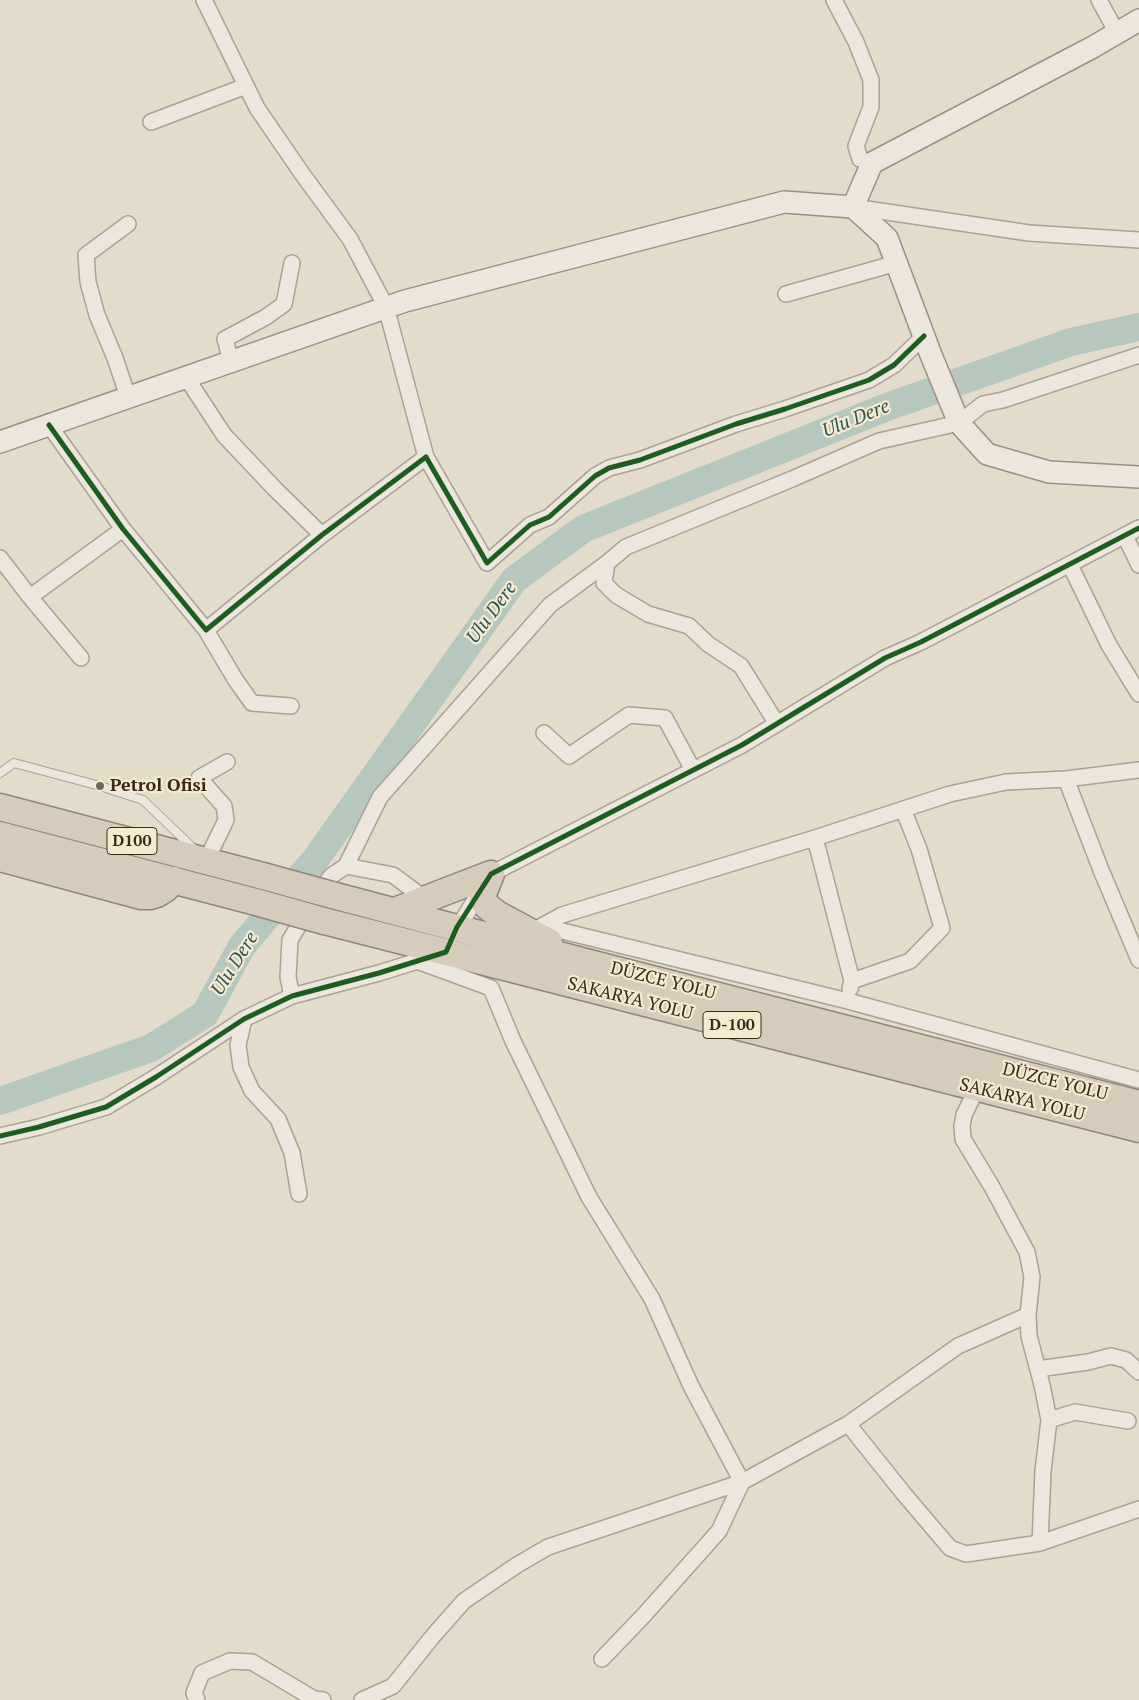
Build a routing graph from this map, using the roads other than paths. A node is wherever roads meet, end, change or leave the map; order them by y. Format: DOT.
graph roads {
  1 [pos="204,0"];
  2 [pos="834,0"];
  3 [pos="1099,0"];
  4 [pos="1139,20"];
  5 [pos="1117,33"];
  6 [pos="246,86"];
  7 [pos="151,122"];
  8 [pos="872,164"];
  9 [pos="853,207"];
  10 [pos="128,224"];
  11 [pos="1139,240"];
  12 [pos="292,263"];
  13 [pos="897,263"];
  14 [pos="786,294"];
  15 [pos="386,307"];
  16 [pos="927,346"];
  17 [pos="1139,355"];
  18 [pos="231,361"];
  19 [pos="186,377"];
  20 [pos="128,398"];
  21 [pos="959,423"];
  22 [pos="49,425"];
  23 [pos="0,442"];
  24 [pos="426,457"];
  25 [pos="1139,477"];
  26 [pos="122,528"];
  27 [pos="1139,528"];
  28 [pos="322,535"];
  29 [pos="1125,536"];
  30 [pos="0,558"];
  31 [pos="607,563"];
  32 [pos="1070,565"];
  33 [pos="1139,565"];
  34 [pos="30,597"];
  35 [pos="206,630"];
  36 [pos="81,658"];
  37 [pos="1139,694"];
  38 [pos="292,706"];
  39 [pos="777,724"];
  40 [pos="544,733"];
  41 [pos="227,762"];
  42 [pos="693,770"];
  43 [pos="1139,770"];
  44 [pos="0,773"];
  45 [pos="1066,779"];
  46 [pos="0,806"];
  47 [pos="903,809"];
  48 [pos="0,835"];
  49 [pos="815,838"];
  50 [pos="0,858"];
  51 [pos="206,861"];
  52 [pos="346,866"];
  53 [pos="491,874"];
  54 [pos="174,880"];
  55 [pos="332,894"];
  56 [pos="426,899"];
  57 [pos="395,911"];
  58 [pos="324,921"];
  59 [pos="457,927"];
  60 [pos="527,933"];
  61 [pos="446,952"];
  62 [pos="1139,960"];
  63 [pos="417,961"];
  64 [pos="852,981"];
  65 [pos="292,996"];
  66 [pos="848,1001"];
  67 [pos="244,1019"];
  68 [pos="1135,1075"];
  69 [pos="977,1088"];
  70 [pos="1139,1104"];
  71 [pos="1139,1130"];
  72 [pos="0,1136"];
  73 [pos="299,1194"];
  74 [pos="1028,1316"];
  75 [pos="1038,1369"];
  76 [pos="1139,1372"];
  77 [pos="1049,1420"];
  78 [pos="1128,1421"];
  79 [pos="848,1424"];
  80 [pos="742,1482"];
  81 [pos="1139,1509"];
  82 [pos="1040,1543"];
  83 [pos="602,1659"];
  84 [pos="393,1693"];
  85 [pos="197,1700"];
  86 [pos="322,1700"];
  87 [pos="362,1700"];
  1 -- 6 [label="street"];
  2 -- 8 [label="street"];
  3 -- 5 [label="street"];
  4 -- 5 [label="main road"];
  5 -- 8 [label="main road"];
  6 -- 7 [label="street"];
  6 -- 15 [label="street"];
  8 -- 9 [label="main road"];
  9 -- 11 [label="street"];
  9 -- 13 [label="main road"];
  9 -- 15 [label="main road"];
  10 -- 20 [label="street"];
  12 -- 18 [label="street"];
  13 -- 14 [label="street"];
  13 -- 16 [label="main road"];
  15 -- 18 [label="main road"];
  15 -- 24 [label="street"];
  16 -- 21 [label="main road"];
  16 -- 24 [label="street"];
  17 -- 21 [label="street"];
  18 -- 19 [label="main road"];
  19 -- 20 [label="main road"];
  19 -- 28 [label="street"];
  20 -- 22 [label="main road"];
  21 -- 25 [label="main road"];
  21 -- 31 [label="street"];
  22 -- 23 [label="main road"];
  22 -- 26 [label="street"];
  24 -- 28 [label="street"];
  26 -- 34 [label="street"];
  26 -- 35 [label="street"];
  27 -- 29 [label="street"];
  28 -- 35 [label="street"];
  29 -- 32 [label="street"];
  29 -- 33 [label="street"];
  30 -- 34 [label="street"];
  31 -- 39 [label="street"];
  31 -- 52 [label="street"];
  32 -- 37 [label="street"];
  32 -- 39 [label="street"];
  34 -- 36 [label="street"];
  35 -- 38 [label="street"];
  39 -- 42 [label="street"];
  40 -- 42 [label="street"];
  41 -- 51 [label="street"];
  42 -- 53 [label="street"];
  43 -- 45 [label="street"];
  44 -- 51 [label="lane"];
  45 -- 47 [label="street"];
  45 -- 62 [label="street"];
  46 -- 51 [label="highway, D100"];
  47 -- 49 [label="street"];
  47 -- 64 [label="street"];
  48 -- 54 [label="highway, D100"];
  49 -- 60 [label="street"];
  49 -- 64 [label="street"];
  50 -- 54 [label="highway"];
  51 -- 55 [label="highway, D100, bridge"];
  52 -- 56 [label="street"];
  52 -- 65 [label="street"];
  53 -- 56 [label="highway"];
  53 -- 59 [label="street"];
  53 -- 60 [label="highway"];
  54 -- 58 [label="highway, D100, bridge"];
  55 -- 57 [label="highway, DÜZCE YOLU / D-100"];
  56 -- 57 [label="highway"];
  57 -- 59 [label="highway, DÜZCE YOLU / D-100"];
  58 -- 61 [label="highway, SAKARYA YOLU / D-100"];
  59 -- 60 [label="highway, DÜZCE YOLU / D-100"];
  59 -- 61 [label="street"];
  60 -- 66 [label="street"];
  60 -- 70 [label="highway, DÜZCE YOLU / D-100"];
  61 -- 63 [label="street"];
  61 -- 69 [label="highway, SAKARYA YOLU / D-100"];
  63 -- 65 [label="street"];
  63 -- 80 [label="street"];
  64 -- 66 [label="street"];
  65 -- 67 [label="street"];
  66 -- 68 [label="street"];
  67 -- 72 [label="street"];
  67 -- 73 [label="street"];
  69 -- 71 [label="highway, SAKARYA YOLU / D-100"];
  69 -- 74 [label="street"];
  74 -- 75 [label="street"];
  74 -- 79 [label="street"];
  75 -- 76 [label="street"];
  75 -- 77 [label="street"];
  77 -- 78 [label="street"];
  77 -- 82 [label="street"];
  79 -- 80 [label="street"];
  79 -- 82 [label="street"];
  80 -- 83 [label="street"];
  80 -- 84 [label="street"];
  81 -- 82 [label="street"];
  84 -- 87 [label="street"];
  85 -- 86 [label="street"];
}
